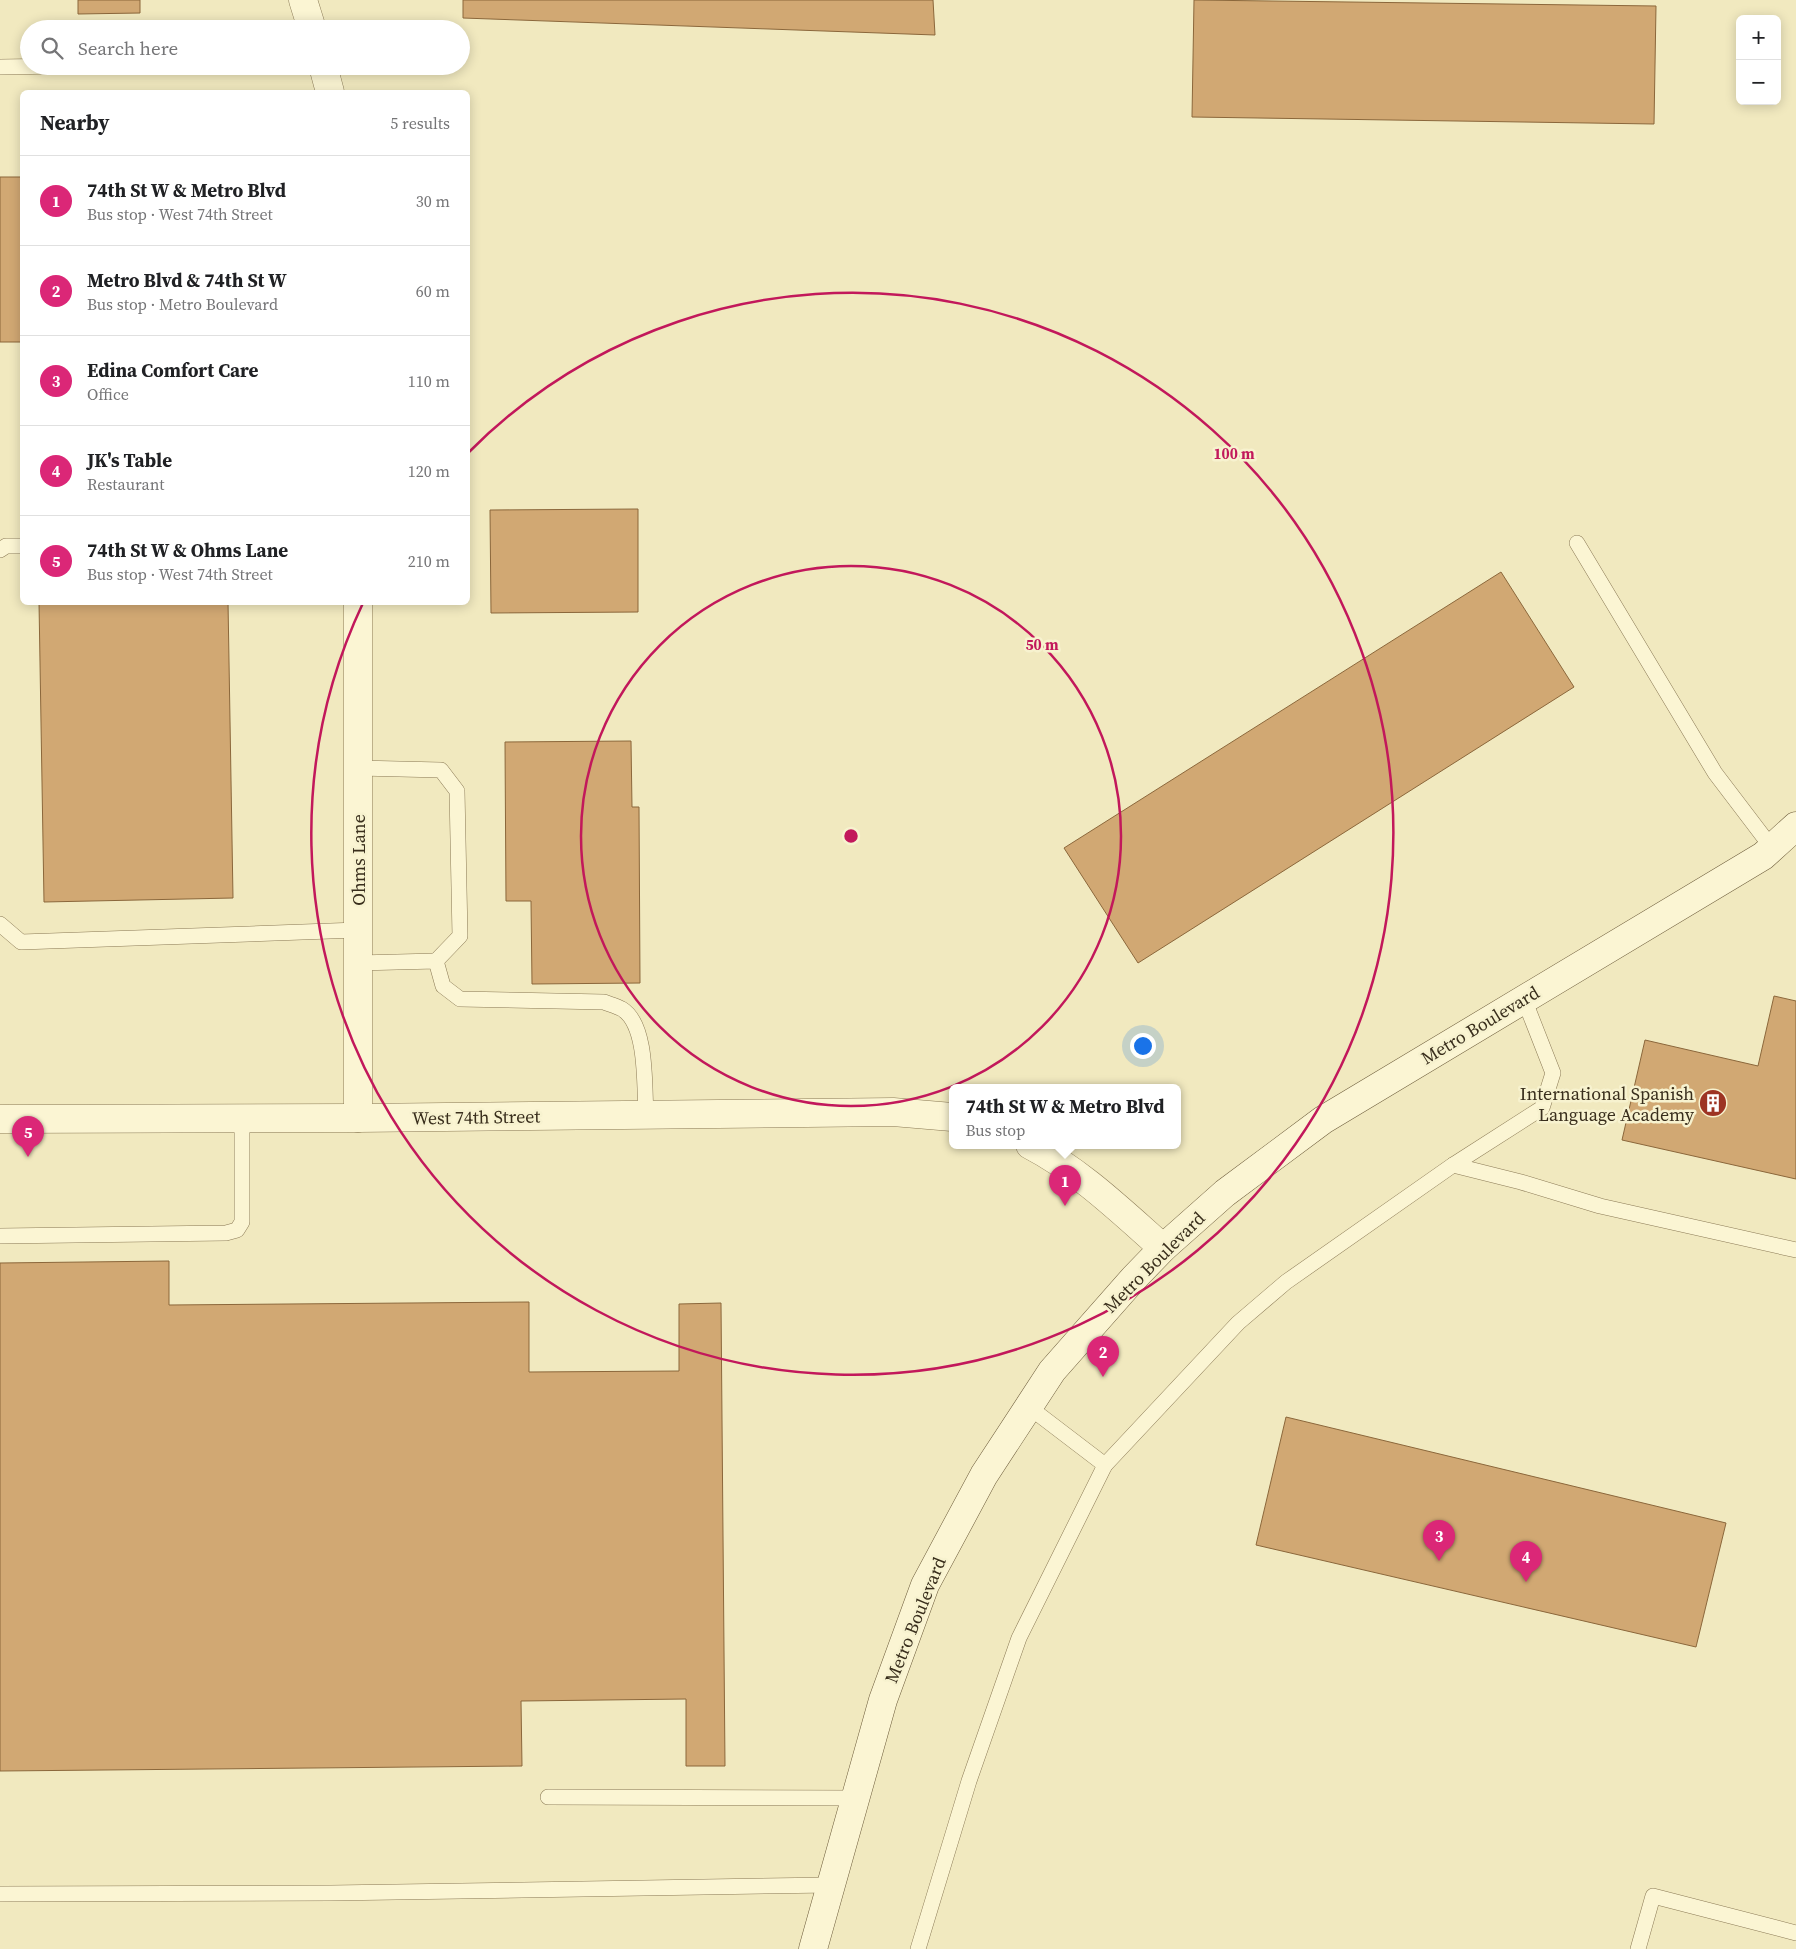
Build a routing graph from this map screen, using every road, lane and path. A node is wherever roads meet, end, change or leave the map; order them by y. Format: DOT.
graph roads {
  1 [pos="303,0"];
  2 [pos="309,20"];
  3 [pos="0,67"];
  4 [pos="20,67"];
  5 [pos="325,75"];
  6 [pos="329,90"];
  7 [pos="1577,543"];
  8 [pos="20,546"];
  9 [pos="0,550"];
  10 [pos="358,605"];
  11 [pos="358,768"];
  12 [pos="1796,826"];
  13 [pos="1772,848"];
  14 [pos="0,924"];
  15 [pos="358,930"];
  16 [pos="436,961"];
  17 [pos="358,963"];
  18 [pos="1524,999"];
  19 [pos="646,1115"];
  20 [pos="949,1117"];
  21 [pos="242,1118"];
  22 [pos="358,1118"];
  23 [pos="0,1119"];
  24 [pos="1038,1149"];
  25 [pos="1453,1165"];
  26 [pos="0,1236"];
  27 [pos="1163,1248"];
  28 [pos="1796,1250"];
  29 [pos="1029,1407"];
  30 [pos="1105,1465"];
  31 [pos="548,1797"];
  32 [pos="856,1798"];
  33 [pos="831,1885"];
  34 [pos="0,1894"];
  35 [pos="1796,1933"];
  36 [pos="813,1949"];
  37 [pos="918,1949"];
  38 [pos="1638,1949"];
  1 -- 2 [label="street"];
  3 -- 4 [label="lane"];
  5 -- 6 [label="street"];
  7 -- 13 [label="lane"];
  8 -- 9 [label="lane"];
  10 -- 11 [label="street, Ohms Lane"];
  11 -- 15 [label="street, Ohms Lane"];
  11 -- 16 [label="lane"];
  12 -- 13 [label="street, Metro Boulevard"];
  13 -- 18 [label="street, Metro Boulevard"];
  14 -- 15 [label="lane"];
  15 -- 17 [label="street, Ohms Lane"];
  16 -- 17 [label="lane"];
  16 -- 19 [label="lane"];
  17 -- 22 [label="street, Ohms Lane"];
  18 -- 25 [label="lane"];
  18 -- 27 [label="street, Metro Boulevard"];
  19 -- 20 [label="street, West 74th Street"];
  19 -- 22 [label="street, West 74th Street"];
  21 -- 22 [label="street, West 74th Street"];
  21 -- 23 [label="street, West 74th Street"];
  21 -- 26 [label="lane"];
  24 -- 27 [label="street"];
  25 -- 28 [label="lane"];
  25 -- 30 [label="lane"];
  27 -- 29 [label="street, Metro Boulevard"];
  29 -- 30 [label="lane"];
  29 -- 32 [label="street, Metro Boulevard"];
  30 -- 37 [label="lane"];
  31 -- 32 [label="lane"];
  32 -- 33 [label="street, Metro Boulevard"];
  33 -- 34 [label="lane"];
  33 -- 36 [label="street, Metro Boulevard"];
  35 -- 38 [label="lane"];
}
